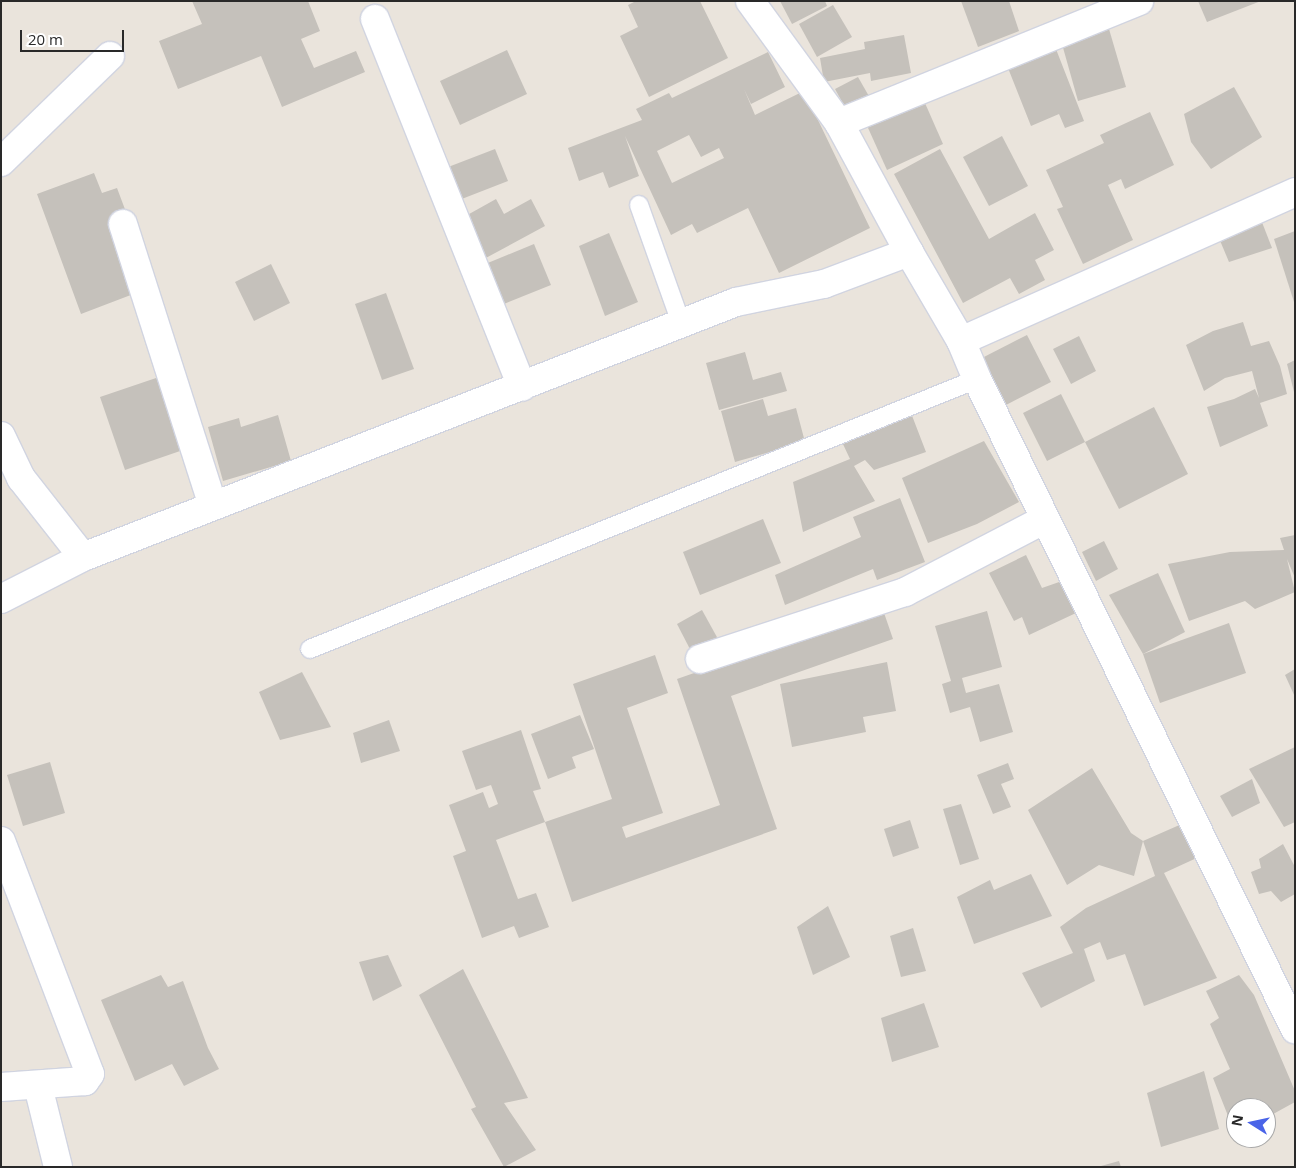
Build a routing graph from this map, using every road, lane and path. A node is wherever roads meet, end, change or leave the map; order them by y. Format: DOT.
graph roads {
  1 [pos="750,1"];
  2 [pos="1139,1"];
  3 [pos="375,19"];
  4 [pos="110,56"];
  5 [pos="839,123"];
  6 [pos="1,162"];
  7 [pos="1295,192"];
  8 [pos="639,205"];
  9 [pos="123,224"];
  10 [pos="909,252"];
  11 [pos="682,324"];
  12 [pos="961,341"];
  13 [pos="977,379"];
  14 [pos="522,387"];
  15 [pos="1,436"];
  16 [pos="213,506"];
  17 [pos="1046,519"];
  18 [pos="83,557"];
  19 [pos="1,599"];
  20 [pos="310,649"];
  21 [pos="700,659"];
  22 [pos="1,840"];
  23 [pos="1295,1029"];
  24 [pos="38,1086"];
  25 [pos="1,1087"];
  26 [pos="58,1167"];
  1 -- 5 [label="street"];
  2 -- 5 [label="street"];
  3 -- 14 [label="street"];
  4 -- 6 [label="street"];
  5 -- 10 [label="street"];
  7 -- 12 [label="street"];
  8 -- 11 [label="lane"];
  9 -- 16 [label="street"];
  10 -- 11 [label="street"];
  10 -- 12 [label="street"];
  11 -- 14 [label="street"];
  12 -- 13 [label="street"];
  13 -- 17 [label="street"];
  13 -- 20 [label="lane"];
  14 -- 16 [label="street"];
  15 -- 18 [label="street"];
  16 -- 18 [label="street"];
  17 -- 21 [label="street"];
  17 -- 23 [label="street"];
  18 -- 19 [label="street"];
  22 -- 24 [label="street"];
  24 -- 25 [label="street"];
  24 -- 26 [label="street"];
}
